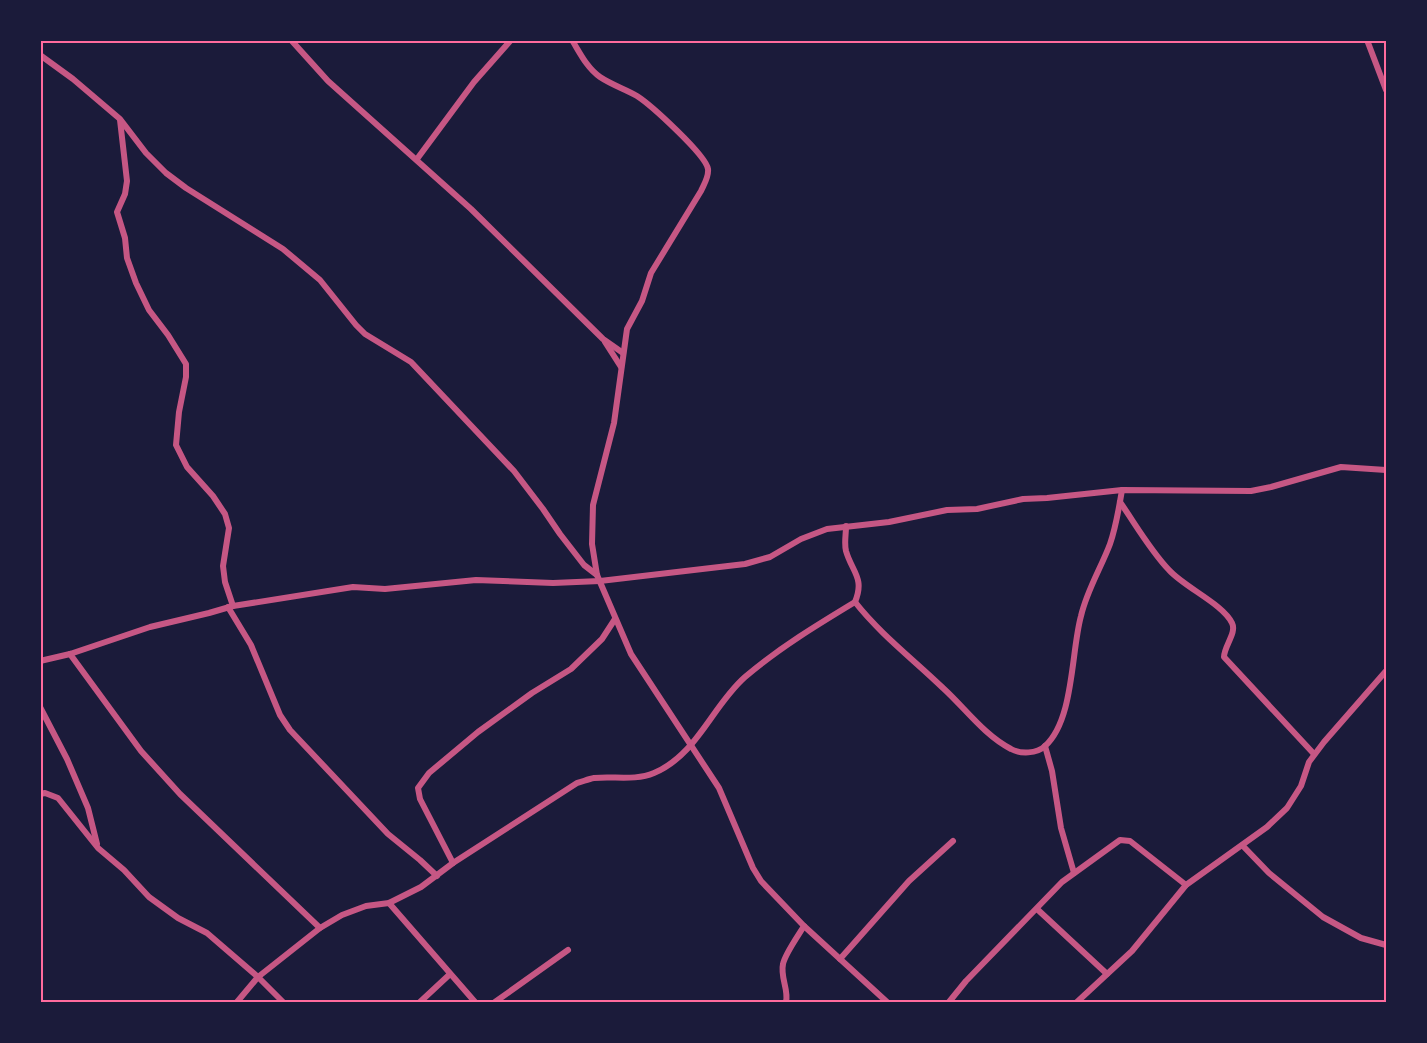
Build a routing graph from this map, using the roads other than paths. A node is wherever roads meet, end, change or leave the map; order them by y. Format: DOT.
graph roads {
  1 [pos="291,40"];
  2 [pos="511,40"];
  3 [pos="572,40"];
  4 [pos="1367,40"];
  5 [pos="40,55"];
  6 [pos="1386,90"];
  7 [pos="120,119"];
  8 [pos="417,159"];
  9 [pos="603,339"];
  10 [pos="623,353"];
  11 [pos="621,367"];
  12 [pos="1386,470"];
  13 [pos="1122,490"];
  14 [pos="1120,502"];
  15 [pos="846,526"];
  16 [pos="599,578"];
  17 [pos="855,602"];
  18 [pos="231,606"];
  19 [pos="615,619"];
  20 [pos="70,654"];
  21 [pos="40,662"];
  22 [pos="1386,671"];
  23 [pos="40,707"];
  24 [pos="690,746"];
  25 [pos="1045,746"];
  26 [pos="1314,754"];
  27 [pos="40,794"];
  28 [pos="953,841"];
  29 [pos="1243,846"];
  30 [pos="98,848"];
  31 [pos="453,863"];
  32 [pos="1074,873"];
  33 [pos="436,876"];
  34 [pos="1186,885"];
  35 [pos="389,903"];
  36 [pos="1037,909"];
  37 [pos="804,926"];
  38 [pos="320,928"];
  39 [pos="1386,945"];
  40 [pos="568,950"];
  41 [pos="840,959"];
  42 [pos="1107,974"];
  43 [pos="449,975"];
  44 [pos="258,977"];
  45 [pos="237,1002"];
  46 [pos="282,1002"];
  47 [pos="420,1002"];
  48 [pos="475,1002"];
  49 [pos="495,1002"];
  50 [pos="786,1002"];
  51 [pos="888,1002"];
  52 [pos="949,1002"];
  53 [pos="1077,1002"];
  1 -- 8 [label="street"];
  2 -- 8 [label="street"];
  3 -- 10 [label="street"];
  4 -- 6 [label="street"];
  5 -- 7 [label="street"];
  7 -- 16 [label="street"];
  7 -- 18 [label="street"];
  8 -- 9 [label="street"];
  9 -- 10 [label="street"];
  9 -- 11 [label="street"];
  10 -- 11 [label="street"];
  11 -- 16 [label="street"];
  12 -- 13 [label="street"];
  13 -- 14 [label="street"];
  13 -- 15 [label="street"];
  14 -- 25 [label="street"];
  14 -- 26 [label="street"];
  15 -- 16 [label="street"];
  15 -- 17 [label="street"];
  16 -- 18 [label="street"];
  16 -- 19 [label="street"];
  17 -- 24 [label="street"];
  17 -- 25 [label="street"];
  18 -- 20 [label="street"];
  18 -- 33 [label="street"];
  19 -- 24 [label="street"];
  19 -- 31 [label="street"];
  20 -- 21 [label="street"];
  20 -- 38 [label="street"];
  22 -- 26 [label="street"];
  23 -- 30 [label="street"];
  24 -- 31 [label="street"];
  24 -- 37 [label="street"];
  25 -- 32 [label="street"];
  26 -- 29 [label="street"];
  27 -- 30 [label="street"];
  28 -- 41 [label="street"];
  29 -- 34 [label="street"];
  29 -- 39 [label="street"];
  30 -- 44 [label="street"];
  31 -- 33 [label="street"];
  32 -- 34 [label="street"];
  32 -- 36 [label="street"];
  33 -- 35 [label="street"];
  34 -- 42 [label="street"];
  35 -- 38 [label="street"];
  35 -- 43 [label="street"];
  36 -- 42 [label="street"];
  36 -- 52 [label="street"];
  37 -- 41 [label="street"];
  37 -- 50 [label="street"];
  38 -- 44 [label="street"];
  40 -- 49 [label="street"];
  41 -- 51 [label="street"];
  42 -- 53 [label="street"];
  43 -- 47 [label="street"];
  43 -- 48 [label="street"];
  44 -- 45 [label="street"];
  44 -- 46 [label="street"];
}
